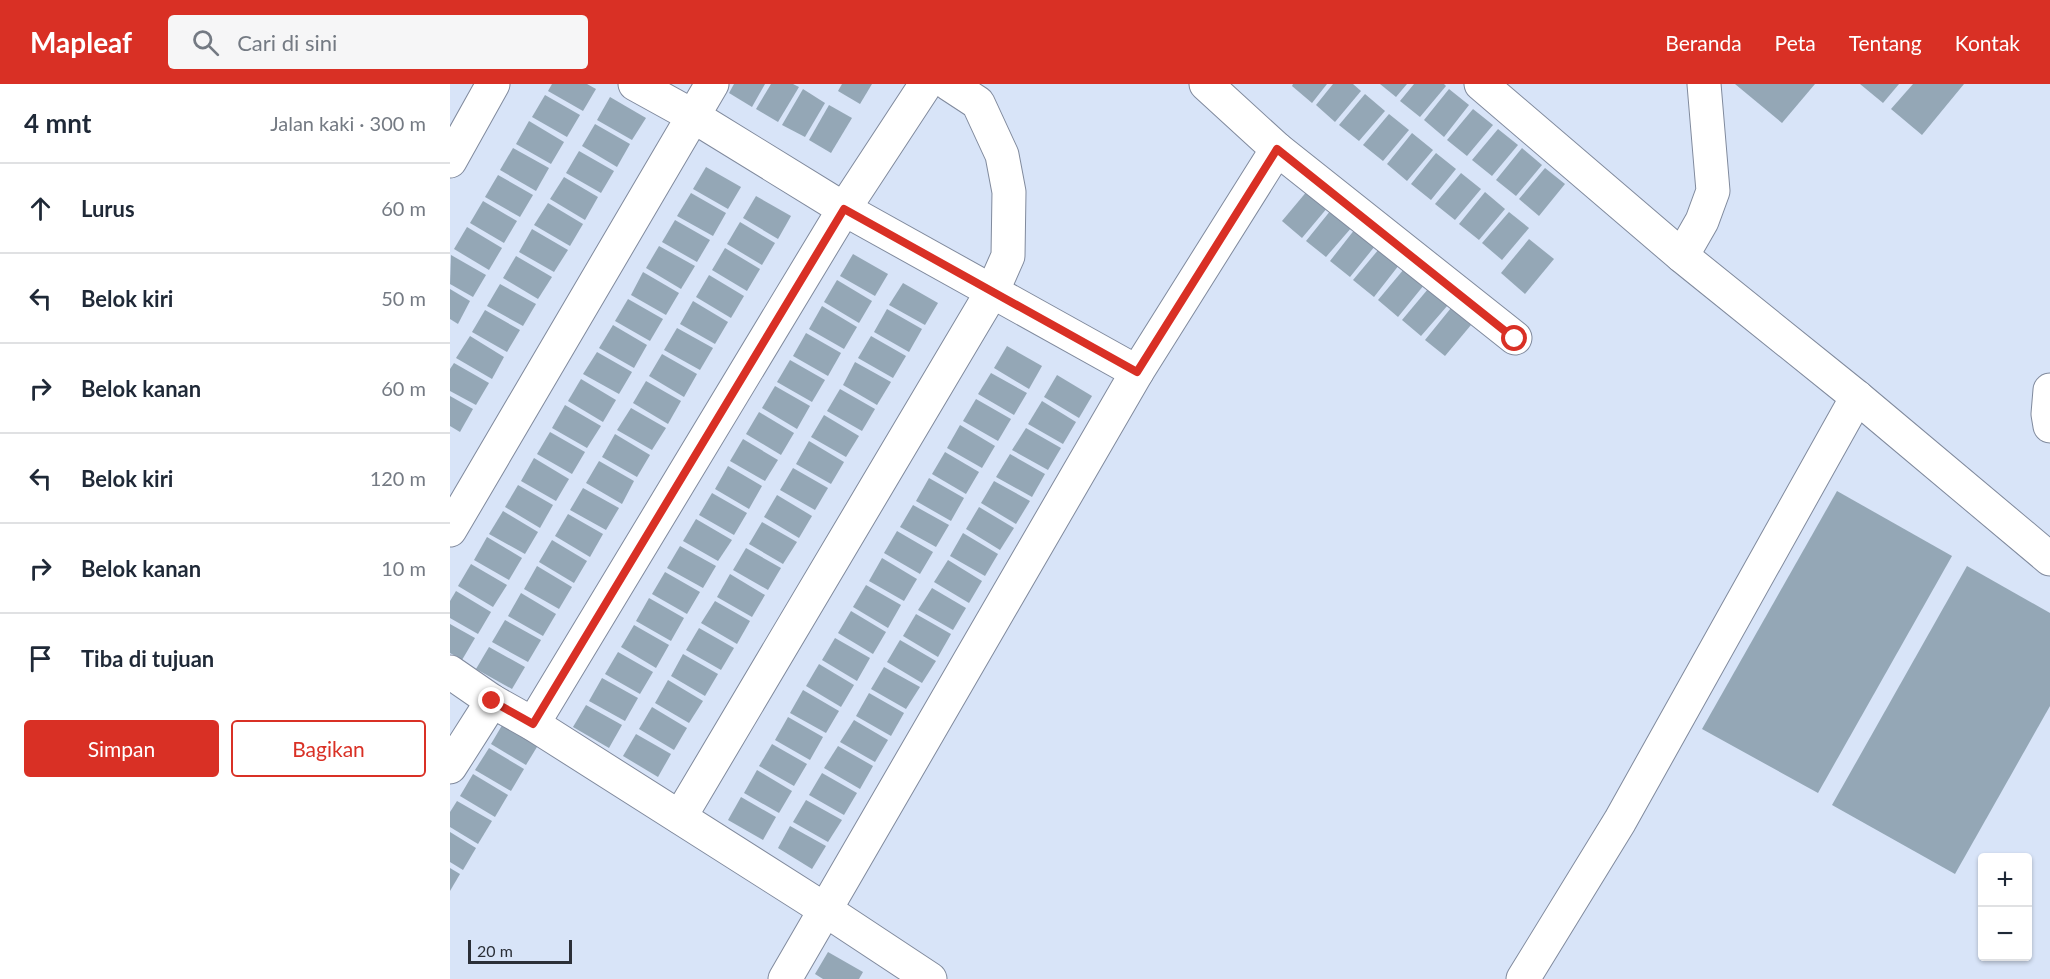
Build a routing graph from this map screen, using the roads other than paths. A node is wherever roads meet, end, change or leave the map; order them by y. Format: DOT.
graph roads {
  1 [pos="494,84"];
  2 [pos="635,84"];
  3 [pos="712,84"];
  4 [pos="926,84"];
  5 [pos="949,84"];
  6 [pos="1206,84"];
  7 [pos="1481,84"];
  8 [pos="1704,84"];
  9 [pos="984,94"];
  10 [pos="693,116"];
  11 [pos="1277,149"];
  12 [pos="450,161"];
  13 [pos="844,209"];
  14 [pos="1682,256"];
  15 [pos="993,291"];
  16 [pos="1515,339"];
  17 [pos="1137,372"];
  18 [pos="2050,390"];
  19 [pos="1857,397"];
  20 [pos="2050,426"];
  21 [pos="450,530"];
  22 [pos="2045,544"];
  23 [pos="450,672"];
  24 [pos="492,701"];
  25 [pos="533,724"];
  26 [pos="450,767"];
  27 [pos="680,817"];
  28 [pos="824,909"];
  29 [pos="784,979"];
  30 [pos="930,979"];
  31 [pos="1523,979"];
  1 -- 12 [label="street"];
  2 -- 10 [label="street"];
  3 -- 10 [label="street"];
  4 -- 13 [label="street"];
  5 -- 9 [label="street"];
  6 -- 11 [label="street"];
  7 -- 14 [label="street"];
  8 -- 14 [label="street"];
  9 -- 15 [label="street"];
  10 -- 13 [label="street"];
  10 -- 21 [label="street"];
  11 -- 16 [label="street"];
  11 -- 17 [label="street"];
  13 -- 15 [label="street"];
  13 -- 25 [label="street"];
  14 -- 19 [label="street"];
  15 -- 17 [label="street"];
  15 -- 27 [label="street"];
  17 -- 28 [label="street"];
  18 -- 20 [label="street"];
  19 -- 22 [label="street"];
  19 -- 31 [label="street"];
  23 -- 24 [label="street"];
  24 -- 25 [label="street"];
  24 -- 26 [label="street"];
  25 -- 27 [label="street"];
  27 -- 28 [label="street"];
  28 -- 29 [label="street"];
  28 -- 30 [label="street"];
}
